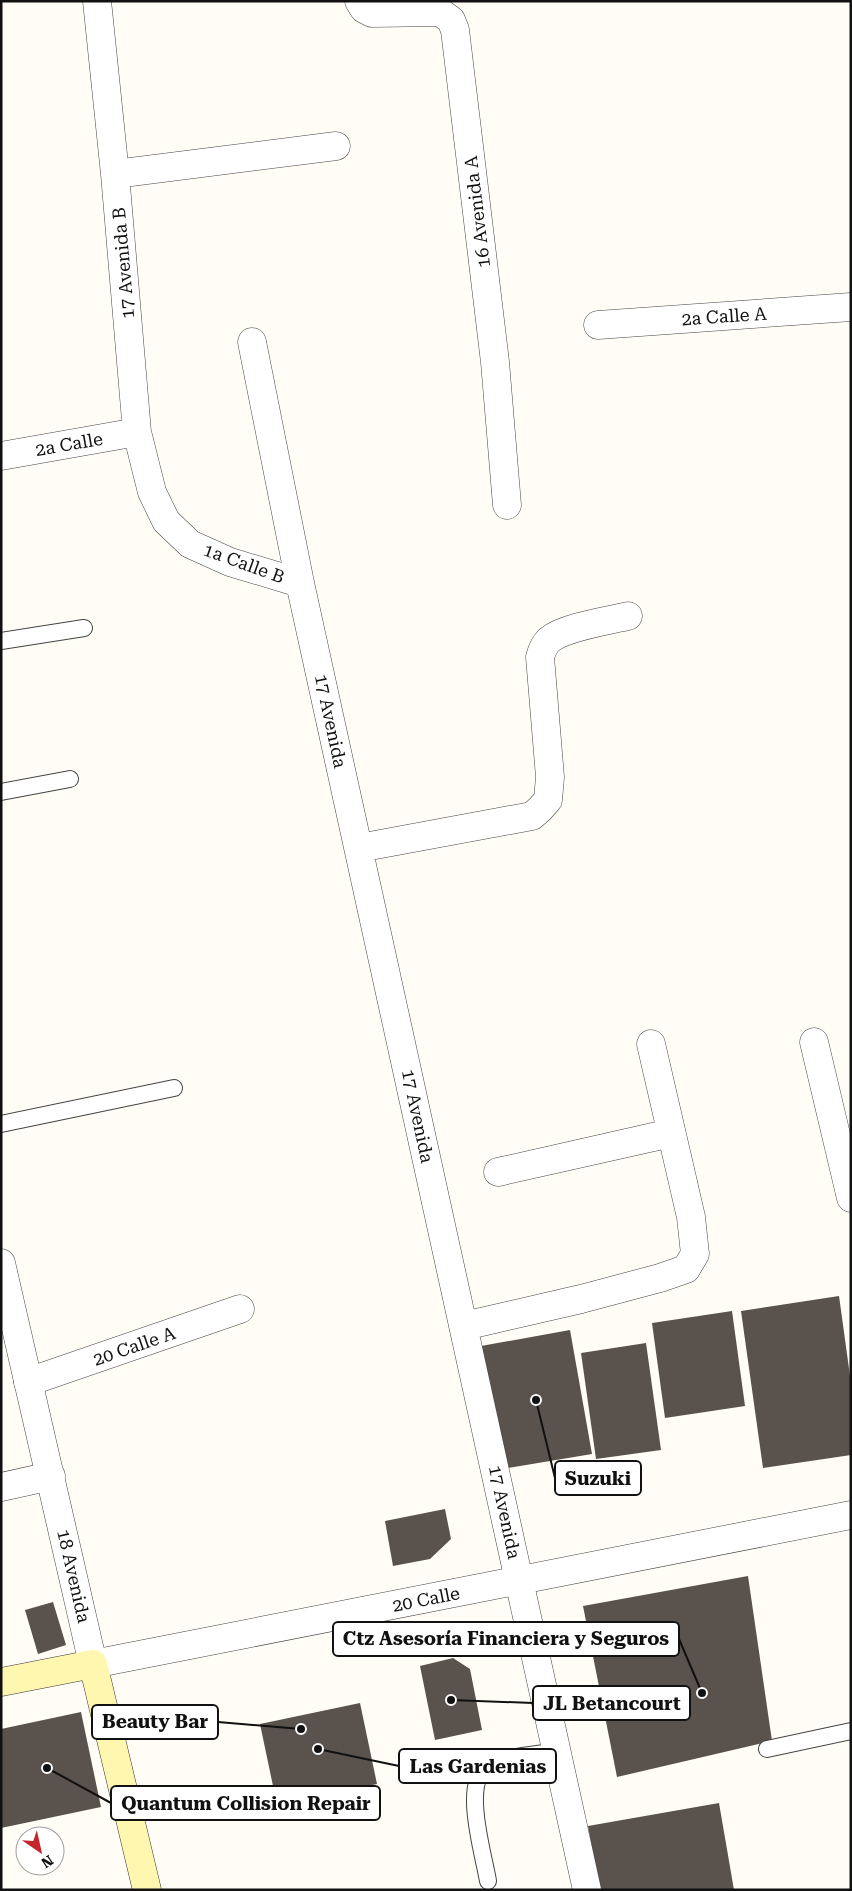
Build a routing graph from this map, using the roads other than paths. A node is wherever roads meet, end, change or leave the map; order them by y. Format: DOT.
graph roads {
  1 [pos="97,1"];
  2 [pos="359,1"];
  3 [pos="336,146"];
  4 [pos="115,174"];
  5 [pos="851,307"];
  6 [pos="598,325"];
  7 [pos="252,342"];
  8 [pos="137,432"];
  9 [pos="1,456"];
  10 [pos="507,505"];
  11 [pos="166,521"];
  12 [pos="300,583"];
  13 [pos="628,616"];
  14 [pos="84,628"];
  15 [pos="1,641"];
  16 [pos="70,779"];
  17 [pos="1,792"];
  18 [pos="359,848"];
  19 [pos="814,1042"];
  20 [pos="651,1044"];
  21 [pos="174,1088"];
  22 [pos="1,1124"];
  23 [pos="671,1133"];
  24 [pos="498,1172"];
  25 [pos="851,1198"];
  26 [pos="1,1263"];
  27 [pos="240,1309"];
  28 [pos="464,1326"];
  29 [pos="28,1382"];
  30 [pos="51,1476"];
  31 [pos="1,1487"];
  32 [pos="851,1515"];
  33 [pos="520,1581"];
  34 [pos="93,1664"];
  35 [pos="1,1682"];
  36 [pos="851,1731"];
  37 [pos="767,1749"];
  38 [pos="557,1751"];
  39 [pos="488,1881"];
  40 [pos="147,1890"];
  41 [pos="586,1890"];
  1 -- 4 [label="street, 17 Avenida B"];
  2 -- 10 [label="street, 16 Avenida A"];
  3 -- 4 [label="street"];
  4 -- 8 [label="street, 17 Avenida B"];
  5 -- 6 [label="street, 2a Calle A"];
  7 -- 12 [label="street, 17 Avenida"];
  8 -- 9 [label="street, 2a Calle"];
  8 -- 11 [label="street, 17 Avenida B"];
  11 -- 12 [label="street, 1a Calle B"];
  12 -- 18 [label="street, 17 Avenida"];
  13 -- 18 [label="street"];
  14 -- 15 [label="lane"];
  16 -- 17 [label="lane"];
  18 -- 28 [label="street, 17 Avenida"];
  19 -- 25 [label="street"];
  20 -- 23 [label="street"];
  21 -- 22 [label="lane"];
  23 -- 24 [label="street"];
  23 -- 28 [label="street"];
  26 -- 29 [label="street, 18 Avenida"];
  27 -- 29 [label="street, 20 Calle A"];
  28 -- 33 [label="street, 17 Avenida"];
  29 -- 30 [label="street, 18 Avenida"];
  30 -- 31 [label="street"];
  30 -- 34 [label="street, 18 Avenida"];
  32 -- 33 [label="street, 20 Calle"];
  33 -- 34 [label="street, 20 Calle"];
  33 -- 38 [label="street, 17 Avenida"];
  34 -- 35 [label="main road, 20 Calle"];
  34 -- 40 [label="main road, 18 Avenida"];
  36 -- 37 [label="lane"];
  38 -- 39 [label="lane"];
  38 -- 41 [label="street, 17 Avenida"];
}
